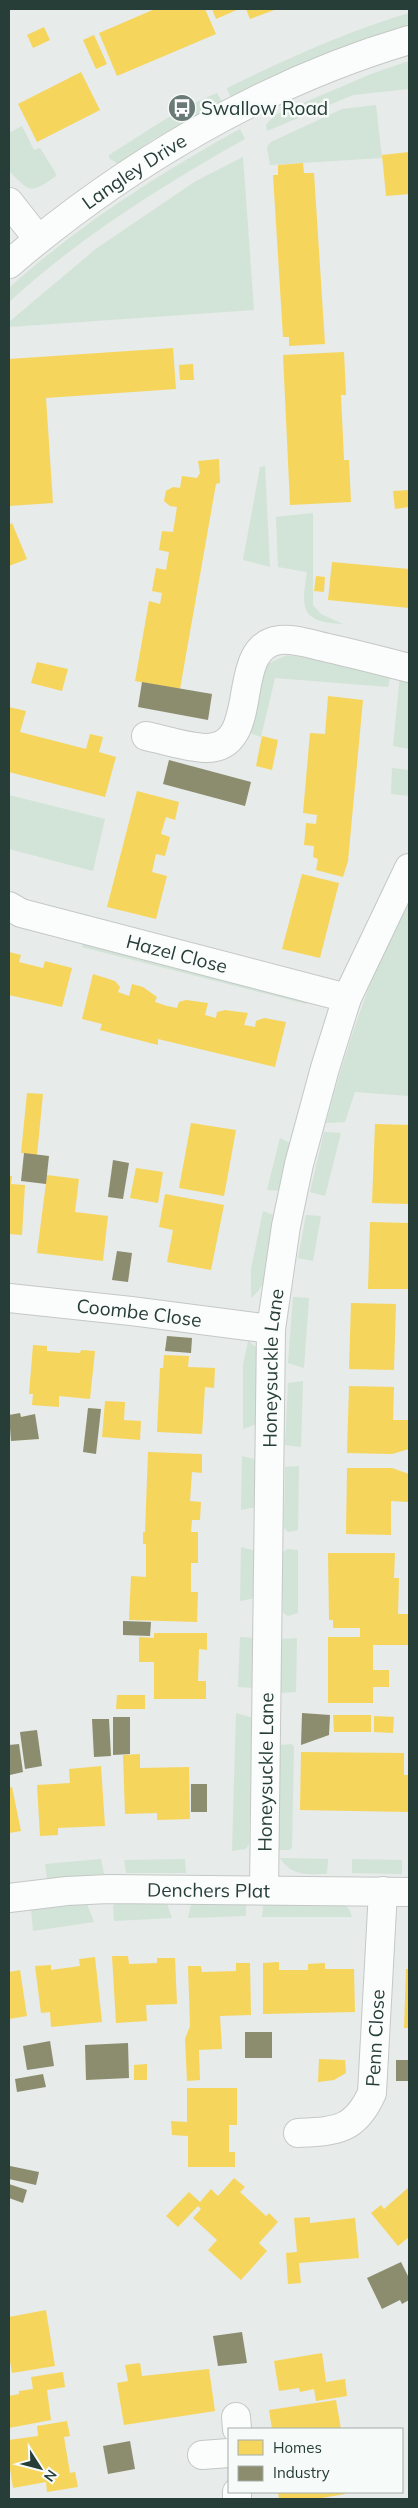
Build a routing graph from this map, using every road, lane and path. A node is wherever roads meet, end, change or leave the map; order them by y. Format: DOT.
graph roads {
  1 [pos="409,40"];
  2 [pos="9,202"];
  3 [pos="38,239"];
  4 [pos="9,264"];
  5 [pos="409,668"];
  6 [pos="146,736"];
  7 [pos="409,868"];
  8 [pos="9,906"];
  9 [pos="347,998"];
  10 [pos="9,1298"];
  11 [pos="271,1329"];
  12 [pos="264,1890"];
  13 [pos="396,1892"];
  14 [pos="9,1898"];
  15 [pos="298,2133"];
  16 [pos="228,2453"];
  17 [pos="202,2455"];
  1 -- 3 [label="street, Langley Drive"];
  2 -- 3 [label="street"];
  3 -- 4 [label="street, Langley Drive"];
  5 -- 6 [label="street"];
  7 -- 9 [label="street, Honeysuckle Lane"];
  8 -- 9 [label="street, Hazel Close"];
  9 -- 11 [label="street, Honeysuckle Lane"];
  10 -- 11 [label="street, Coombe Close"];
  11 -- 12 [label="street, Honeysuckle Lane"];
  12 -- 13 [label="street, Denchers Plat"];
  12 -- 14 [label="street, Denchers Plat"];
  13 -- 15 [label="street, Penn Close"];
  16 -- 17 [label="street"];
}
